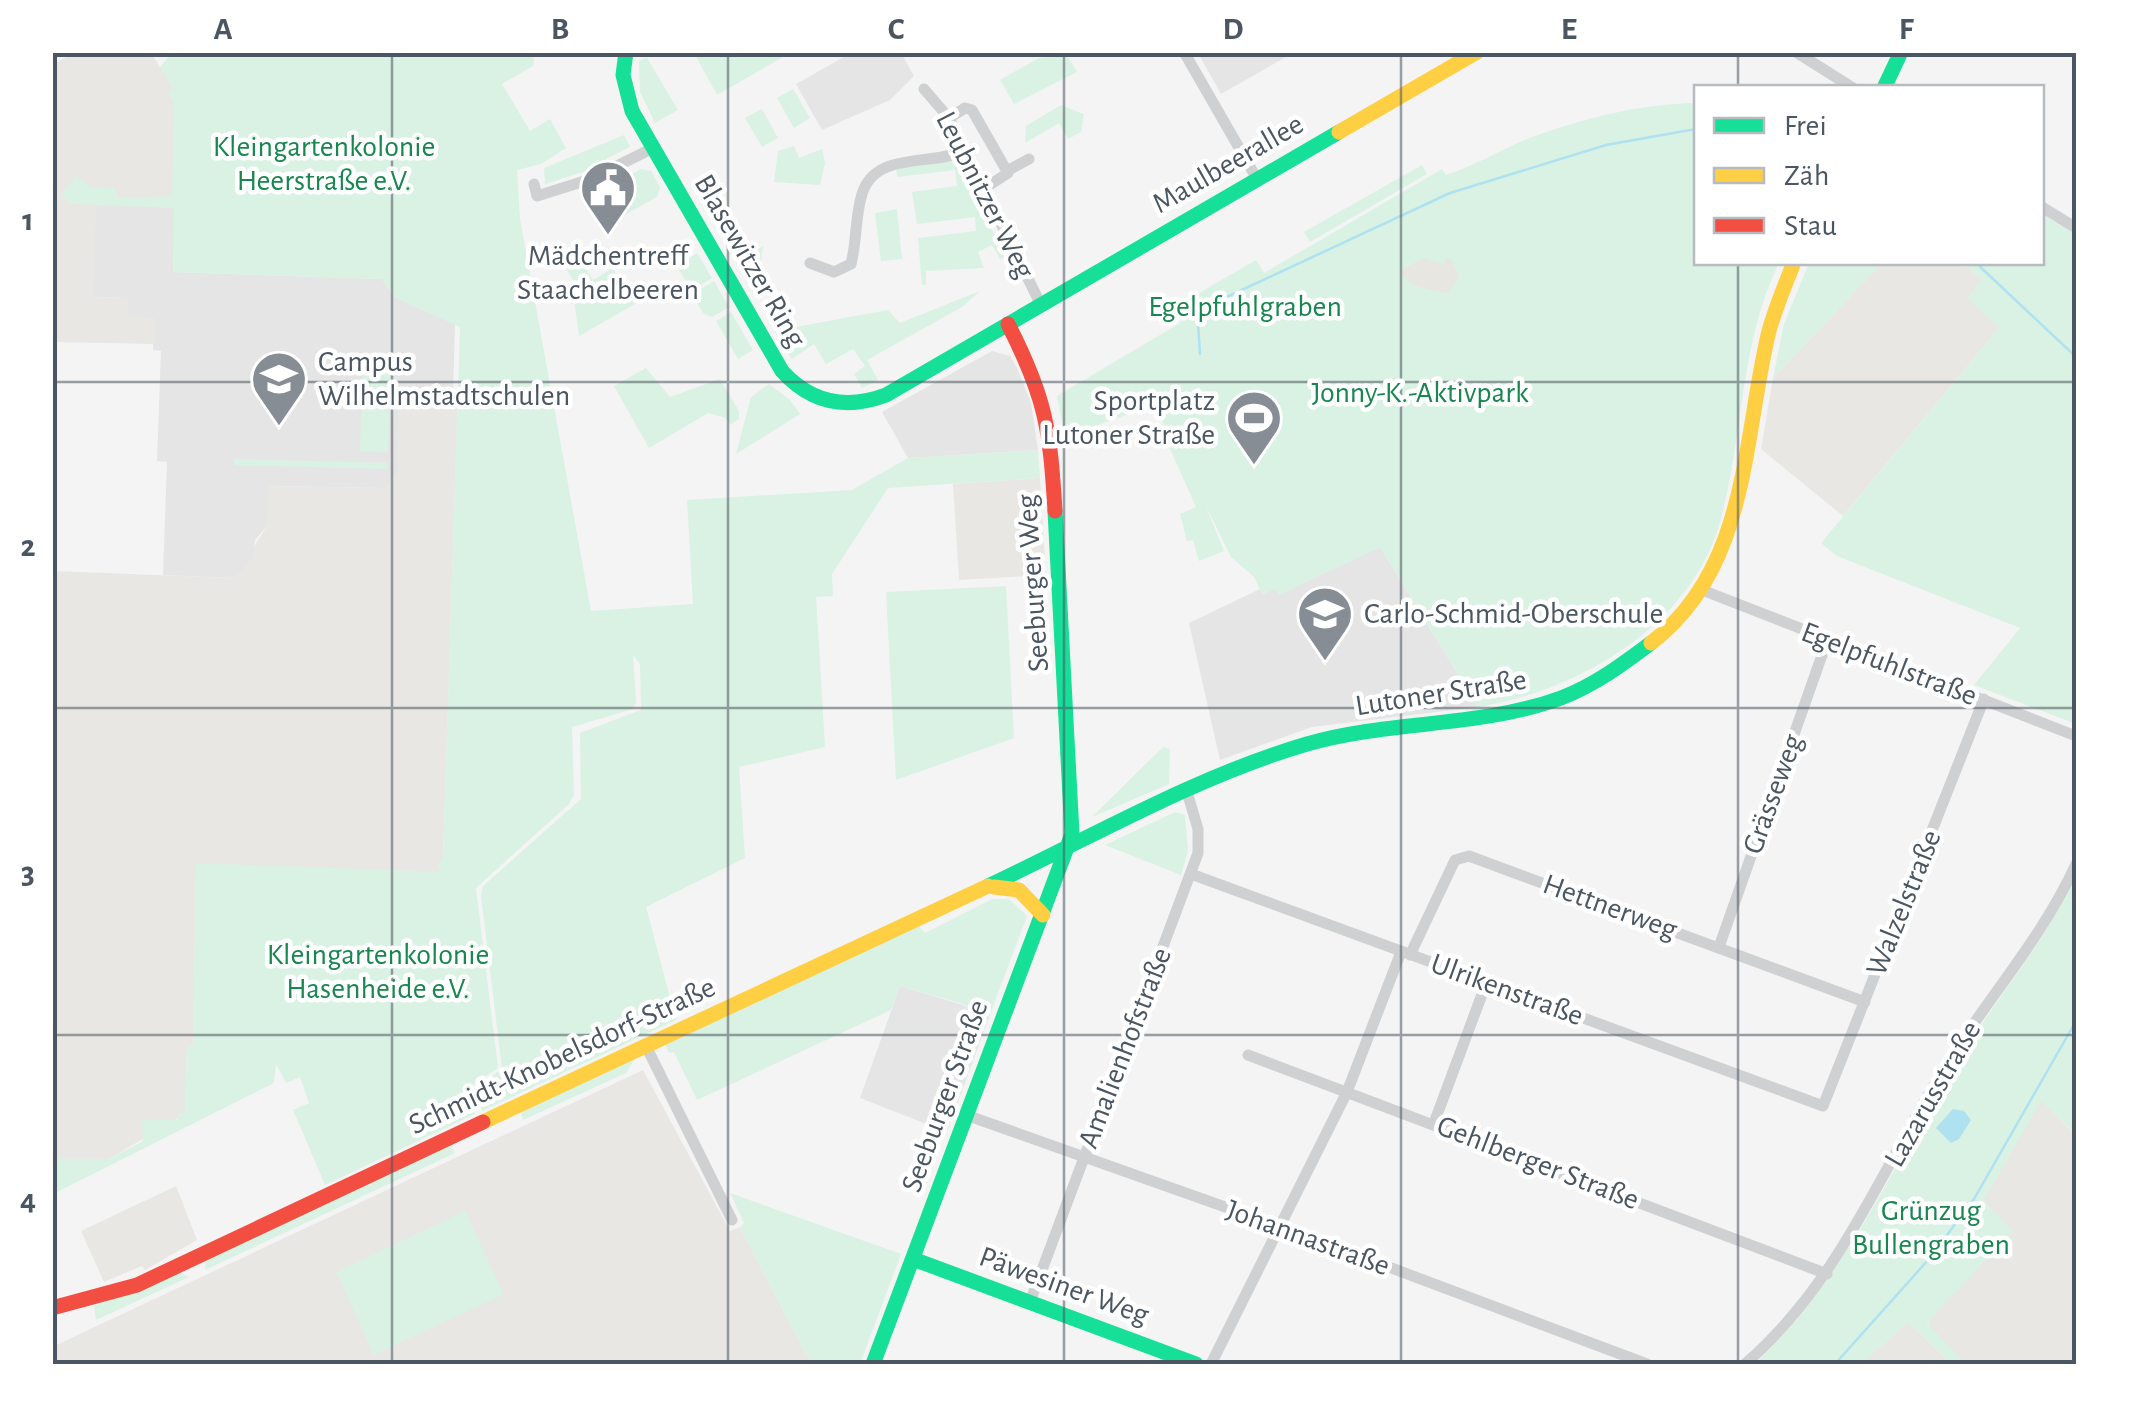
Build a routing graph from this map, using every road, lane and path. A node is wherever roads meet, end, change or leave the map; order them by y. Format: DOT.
graph roads {
  1 [pos="626,52"];
  2 [pos="1184,52"];
  3 [pos="1477,52"];
  4 [pos="1796,52"];
  5 [pos="1901,52"];
  6 [pos="1848,85"];
  7 [pos="1885,85"];
  8 [pos="924,89"];
  9 [pos="949,118"];
  10 [pos="654,148"];
  11 [pos="964,151"];
  12 [pos="1030,158"];
  13 [pos="1007,172"];
  14 [pos="1257,179"];
  15 [pos="534,184"];
  16 [pos="982,190"];
  17 [pos="2044,208"];
  18 [pos="2076,228"];
  19 [pos="810,263"];
  20 [pos="1793,265"];
  21 [pos="1041,305"];
  22 [pos="1008,324"];
  23 [pos="1702,590"];
  24 [pos="1827,641"];
  25 [pos="1984,700"];
  26 [pos="2076,736"];
  27 [pos="1187,792"];
  28 [pos="1068,848"];
  29 [pos="2076,864"];
  30 [pos="1191,874"];
  31 [pos="990,887"];
  32 [pos="1042,915"];
  33 [pos="1718,947"];
  34 [pos="1405,954"];
  35 [pos="1487,982"];
  36 [pos="1864,1002"];
  37 [pos="646,1046"];
  38 [pos="1248,1055"];
  39 [pos="1348,1092"];
  40 [pos="1823,1106"];
  41 [pos="966,1116"];
  42 [pos="1434,1123"];
  43 [pos="1083,1158"];
  44 [pos="732,1220"];
  45 [pos="1282,1228"];
  46 [pos="913,1259"];
  47 [pos="1827,1274"];
  48 [pos="52,1299"];
  49 [pos="75,1302"];
  50 [pos="1030,1302"];
  51 [pos="52,1308"];
  52 [pos="873,1364"];
  53 [pos="1196,1364"];
  54 [pos="1211,1364"];
  55 [pos="1648,1364"];
  56 [pos="1746,1364"];
  1 -- 10 [label="street, Blasewitzer Ring"];
  2 -- 14 [label="street"];
  3 -- 14 [label="street, Maulbeerallee"];
  4 -- 6 [label="street"];
  5 -- 7 [label="street"];
  8 -- 9 [label="street, Leubnitzer Weg"];
  9 -- 11 [label="street, Leubnitzer Weg"];
  9 -- 13 [label="street"];
  10 -- 15 [label="street"];
  10 -- 22 [label="street, Blasewitzer Ring"];
  11 -- 16 [label="street, Leubnitzer Weg"];
  11 -- 19 [label="street"];
  12 -- 13 [label="street"];
  13 -- 16 [label="street"];
  14 -- 21 [label="street, Maulbeerallee"];
  16 -- 21 [label="street, Leubnitzer Weg"];
  17 -- 18 [label="street"];
  20 -- 23 [label="street, Lutoner Straße"];
  21 -- 22 [label="street, Maulbeerallee"];
  22 -- 28 [label="street, Seeburger Weg"];
  23 -- 24 [label="street, Egelpfuhlstraße"];
  23 -- 27 [label="street, Lutoner Straße"];
  24 -- 25 [label="street, Egelpfuhlstraße"];
  24 -- 33 [label="street, Grässeweg"];
  25 -- 26 [label="street, Egelpfuhlstraße"];
  25 -- 36 [label="street, Walzelstraße"];
  27 -- 28 [label="street, Lutoner Straße"];
  27 -- 30 [label="street, Amalienhofstraße"];
  28 -- 31 [label="street, Schmidt-Knobelsdorf-Straße"];
  28 -- 32 [label="street, Seeburger Straße"];
  29 -- 47 [label="street, Lazarusstraße"];
  30 -- 34 [label="street, Ulrikenstraße"];
  30 -- 43 [label="street, Amalienhofstraße"];
  31 -- 32 [label="street"];
  31 -- 37 [label="street, Schmidt-Knobelsdorf-Straße"];
  32 -- 41 [label="street, Seeburger Straße"];
  33 -- 34 [label="street, Hettnerweg"];
  33 -- 36 [label="street, Hettnerweg"];
  34 -- 35 [label="street, Ulrikenstraße"];
  34 -- 39 [label="street, Hettnerweg"];
  35 -- 40 [label="street, Ulrikenstraße"];
  35 -- 42 [label="street"];
  36 -- 40 [label="street, Walzelstraße"];
  37 -- 44 [label="street"];
  37 -- 49 [label="street, Schmidt-Knobelsdorf-Straße"];
  38 -- 39 [label="street, Gehlberger Straße"];
  39 -- 42 [label="street, Gehlberger Straße"];
  39 -- 45 [label="street, Hettnerweg"];
  41 -- 43 [label="street, Johannastraße"];
  41 -- 46 [label="street, Seeburger Straße"];
  42 -- 47 [label="street, Gehlberger Straße"];
  43 -- 45 [label="street, Johannastraße"];
  43 -- 50 [label="street, Amalienhofstraße"];
  45 -- 54 [label="street, Hettnerweg"];
  45 -- 55 [label="street, Johannastraße"];
  46 -- 50 [label="street, Päwesiner Weg"];
  46 -- 52 [label="street, Seeburger Straße"];
  47 -- 56 [label="street, Lazarusstraße"];
  48 -- 49 [label="street, Schmidt-Knobelsdorf-Straße"];
  49 -- 51 [label="street, Schmidt-Knobelsdorf-Straße"];
  50 -- 53 [label="street, Päwesiner Weg"];
}
